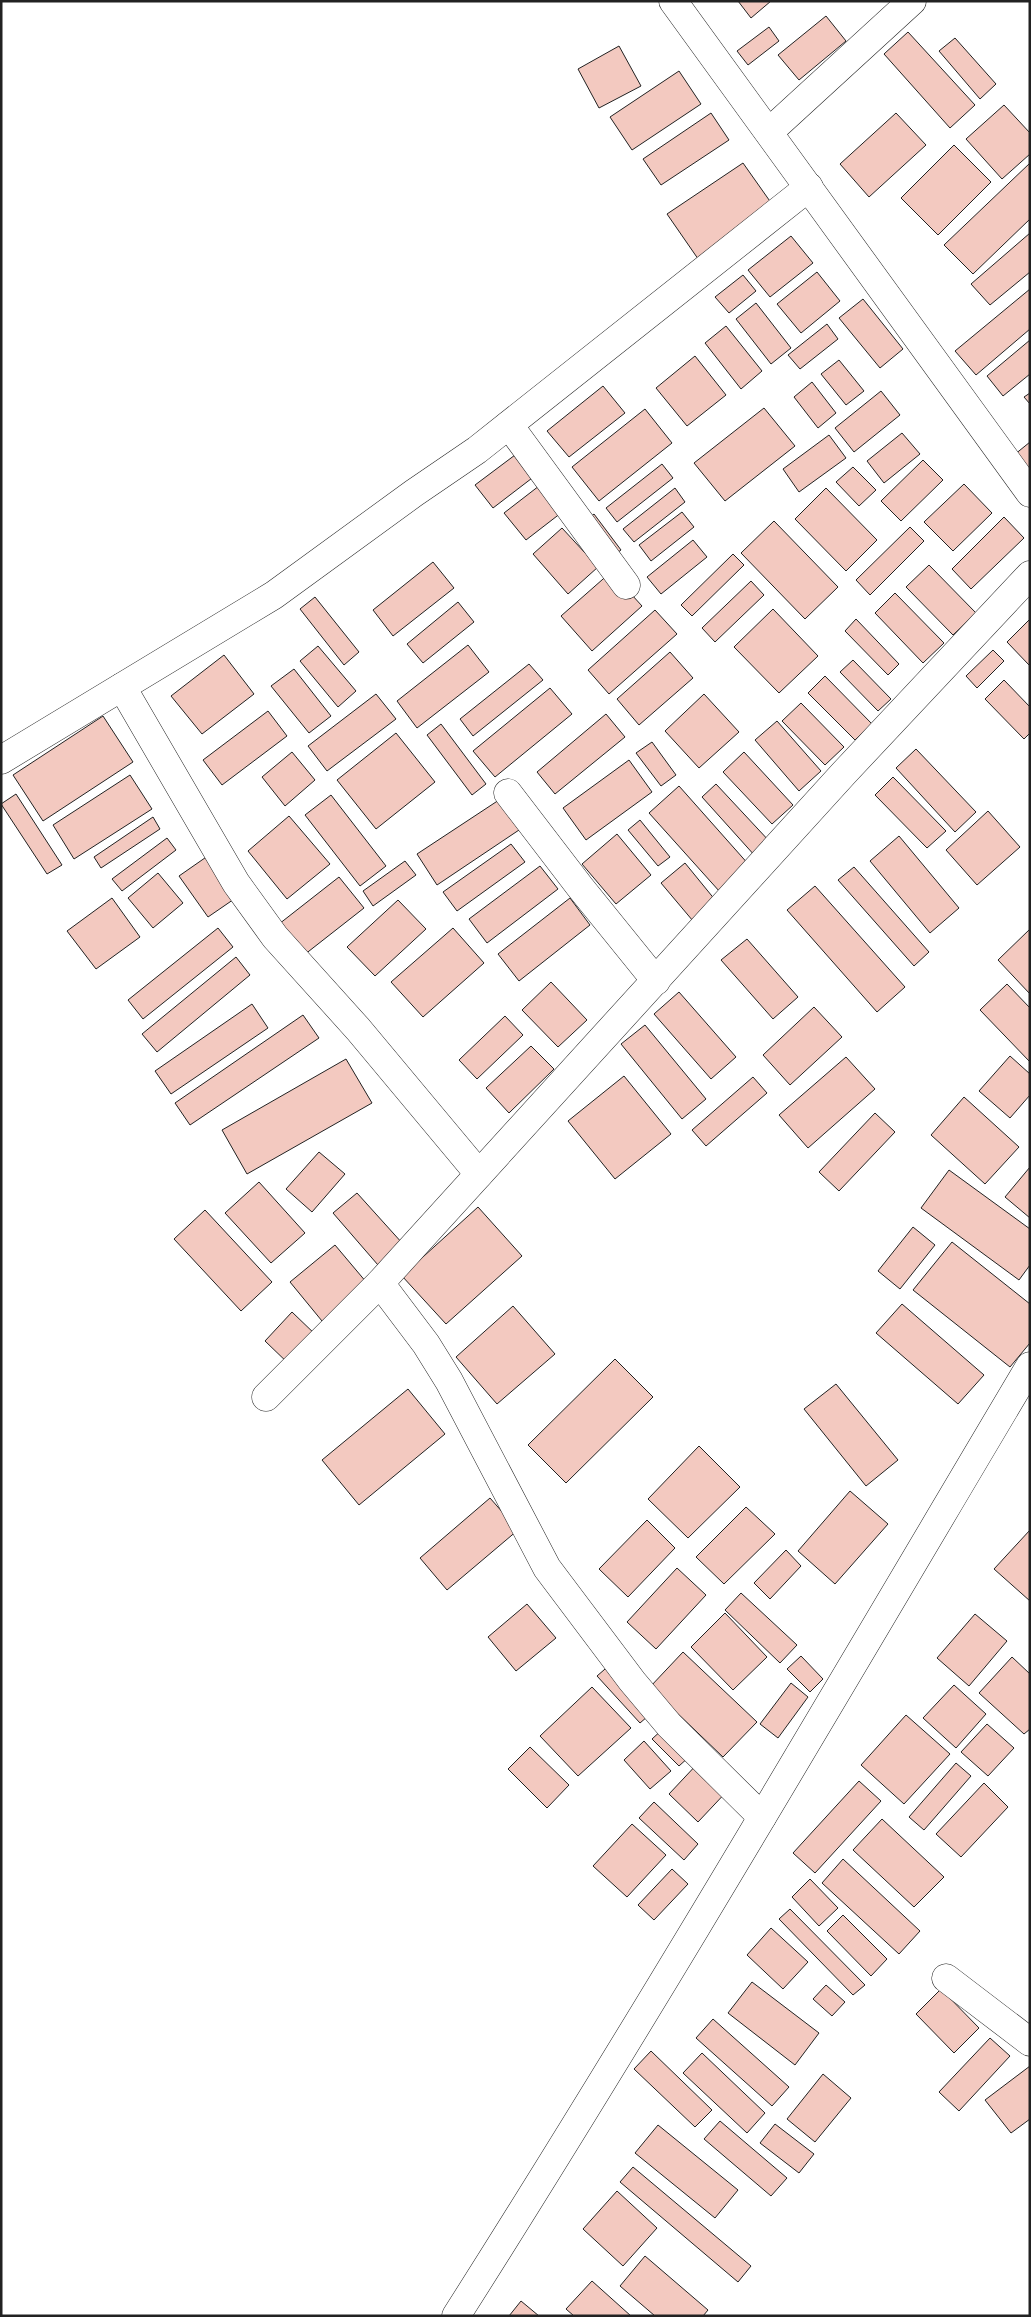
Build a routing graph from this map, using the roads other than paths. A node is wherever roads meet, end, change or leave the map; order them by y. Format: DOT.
graph roads {
  1 [pos="673,1"];
  2 [pos="912,1"];
  3 [pos="769,132"];
  4 [pos="809,187"];
  5 [pos="509,425"];
  6 [pos="1030,492"];
  7 [pos="1030,575"];
  8 [pos="626,585"];
  9 [pos="122,687"];
  10 [pos="1,760"];
  11 [pos="508,793"];
  12 [pos="656,981"];
  13 [pos="479,1174"];
  14 [pos="380,1283"];
  15 [pos="1030,1366"];
  16 [pos="266,1397"];
  17 [pos="762,1817"];
  18 [pos="946,1978"];
  19 [pos="1030,2042"];
  20 [pos="456,2316"];
  1 -- 3 [label="street"];
  2 -- 3 [label="street"];
  3 -- 4 [label="street"];
  4 -- 5 [label="street"];
  4 -- 6 [label="street"];
  5 -- 8 [label="street"];
  5 -- 9 [label="street"];
  7 -- 12 [label="street"];
  9 -- 10 [label="street"];
  9 -- 13 [label="street"];
  11 -- 12 [label="street"];
  12 -- 13 [label="street"];
  13 -- 14 [label="street"];
  14 -- 16 [label="street"];
  14 -- 17 [label="street"];
  15 -- 17 [label="street"];
  17 -- 20 [label="street"];
  18 -- 19 [label="street"];
}
